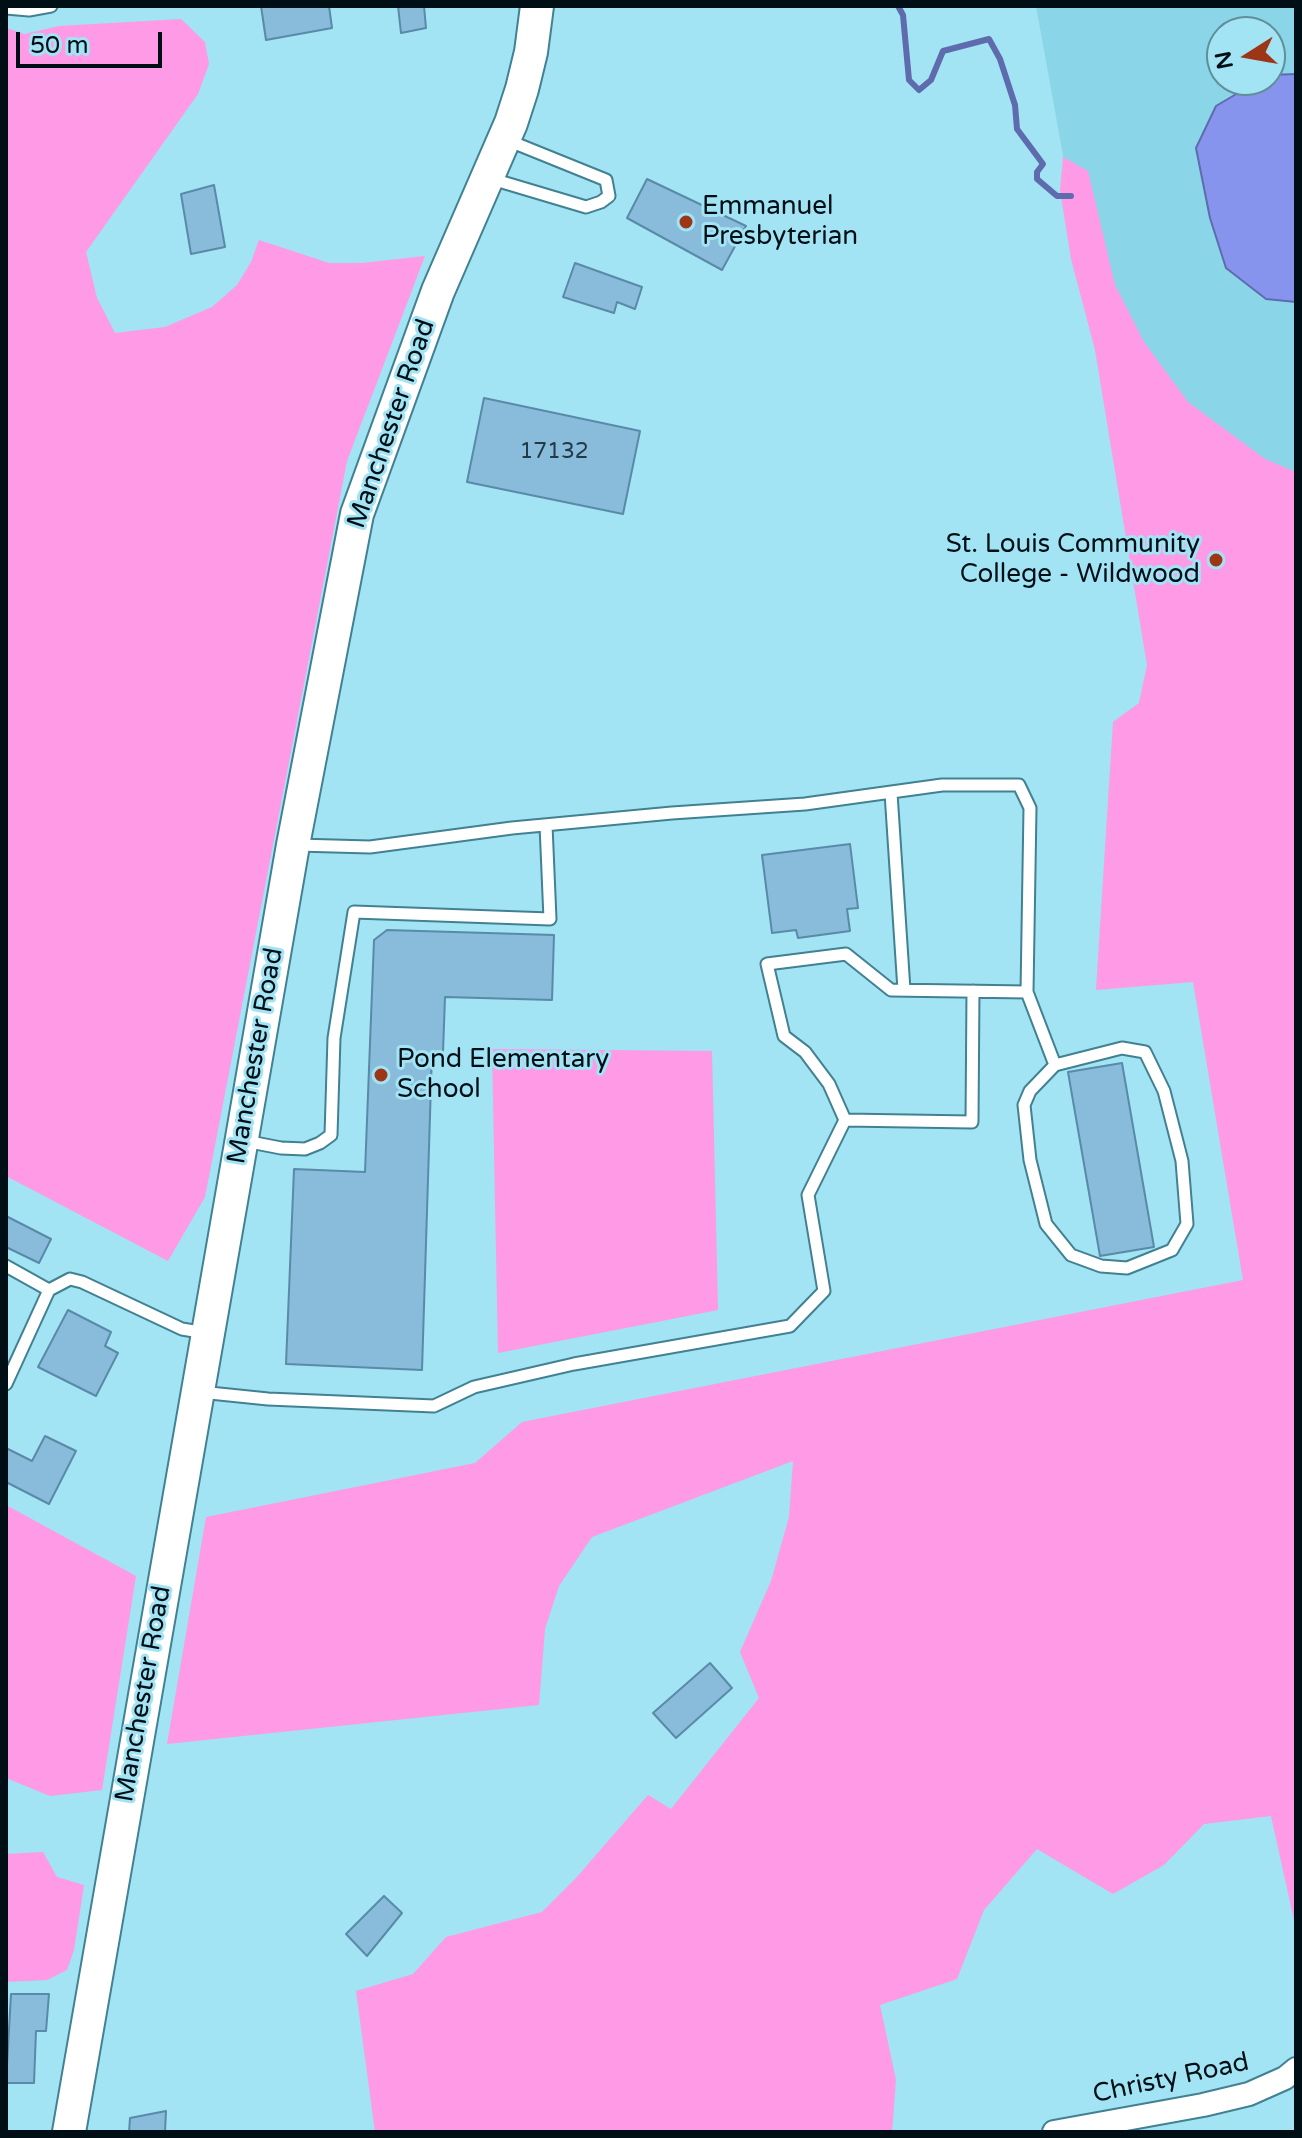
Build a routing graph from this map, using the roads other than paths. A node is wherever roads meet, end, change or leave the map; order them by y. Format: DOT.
graph roads {
  1 [pos="51,6"];
  2 [pos="537,6"];
  3 [pos="6,8"];
  4 [pos="504,139"];
  5 [pos="487,177"];
  6 [pos="891,793"];
  7 [pos="546,825"];
  8 [pos="293,845"];
  9 [pos="904,990"];
  10 [pos="973,991"];
  11 [pos="1027,992"];
  12 [pos="1055,1065"];
  13 [pos="845,1120"];
  14 [pos="241,1140"];
  15 [pos="6,1266"];
  16 [pos="49,1290"];
  17 [pos="207,1333"];
  18 [pos="6,1384"];
  19 [pos="197,1392"];
  20 [pos="1296,2069"];
  21 [pos="69,2132"];
  22 [pos="1054,2132"];
  1 -- 3 [label="lane"];
  2 -- 4 [label="street, Manchester Road"];
  4 -- 5 [label="street, Manchester Road"];
  4 -- 5 [label="lane"];
  5 -- 8 [label="street, Manchester Road"];
  6 -- 7 [label="lane"];
  6 -- 9 [label="lane"];
  6 -- 11 [label="lane"];
  7 -- 8 [label="lane"];
  7 -- 14 [label="lane"];
  8 -- 14 [label="street, Manchester Road"];
  9 -- 10 [label="lane"];
  9 -- 13 [label="lane"];
  10 -- 11 [label="lane"];
  10 -- 13 [label="lane"];
  11 -- 12 [label="lane"];
  12 -- 12 [label="lane"];
  13 -- 19 [label="lane"];
  14 -- 17 [label="street, Manchester Road"];
  15 -- 16 [label="lane"];
  16 -- 17 [label="lane"];
  16 -- 18 [label="lane"];
  17 -- 19 [label="street, Manchester Road"];
  19 -- 21 [label="street, Manchester Road"];
  20 -- 22 [label="street, Christy Road"];
}
